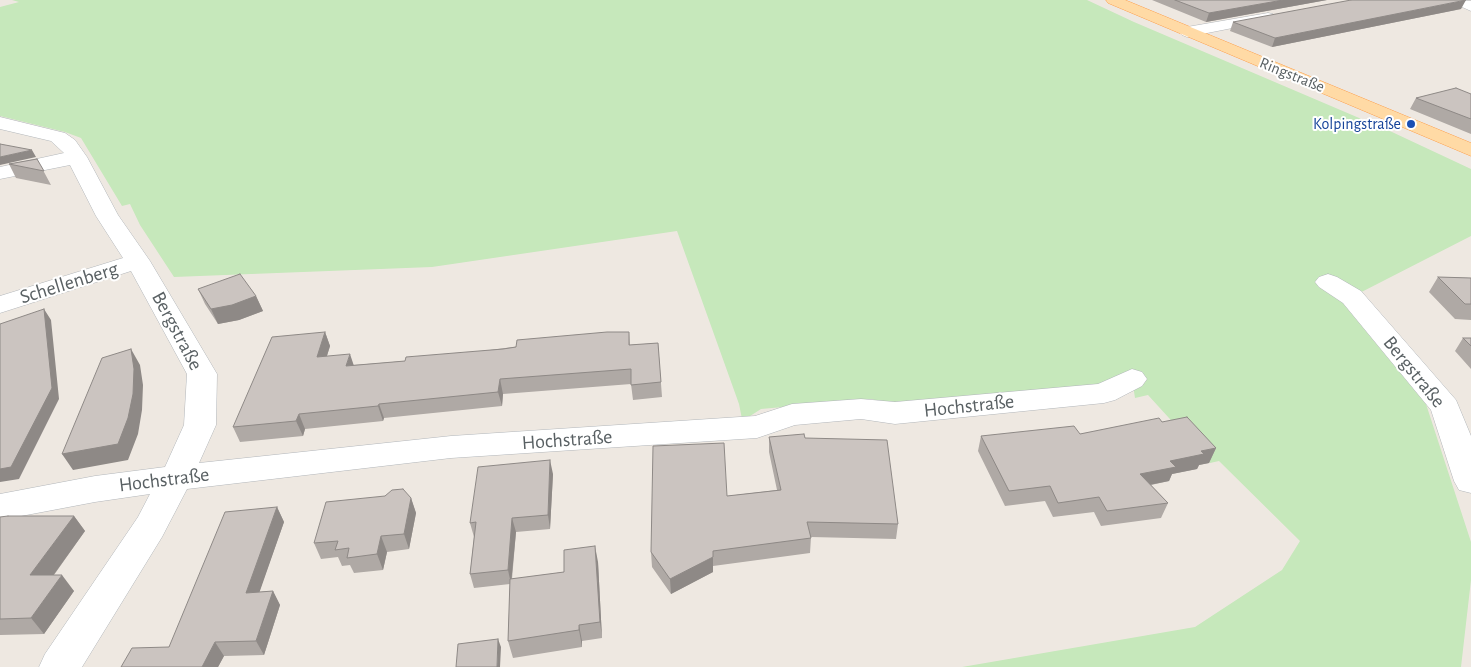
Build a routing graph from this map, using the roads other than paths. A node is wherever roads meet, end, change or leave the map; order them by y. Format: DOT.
graph roads {
  1 [pos="1113,0"];
  2 [pos="1458,0"];
  3 [pos="1471,7"];
  4 [pos="1283,14"];
  5 [pos="1186,32"];
  6 [pos="0,123"];
  7 [pos="1471,150"];
  8 [pos="77,157"];
  9 [pos="0,173"];
  10 [pos="138,261"];
  11 [pos="1328,282"];
  12 [pos="0,305"];
  13 [pos="1132,379"];
  14 [pos="176,478"];
  15 [pos="1471,480"];
  16 [pos="0,507"];
  17 [pos="59,667"];
  1 -- 5 [label="main road, Ringstraße"];
  2 -- 3 [label="street"];
  4 -- 5 [label="street"];
  5 -- 7 [label="main road, Ringstraße"];
  6 -- 8 [label="street, Bergstraße"];
  8 -- 9 [label="street"];
  8 -- 10 [label="street, Bergstraße"];
  10 -- 12 [label="street, Schellenberg"];
  10 -- 14 [label="street, Bergstraße"];
  11 -- 15 [label="street, Bergstraße"];
  13 -- 14 [label="street, Hochstraße"];
  14 -- 16 [label="street, Hochstraße"];
  14 -- 17 [label="street, Bergstraße"];
}
